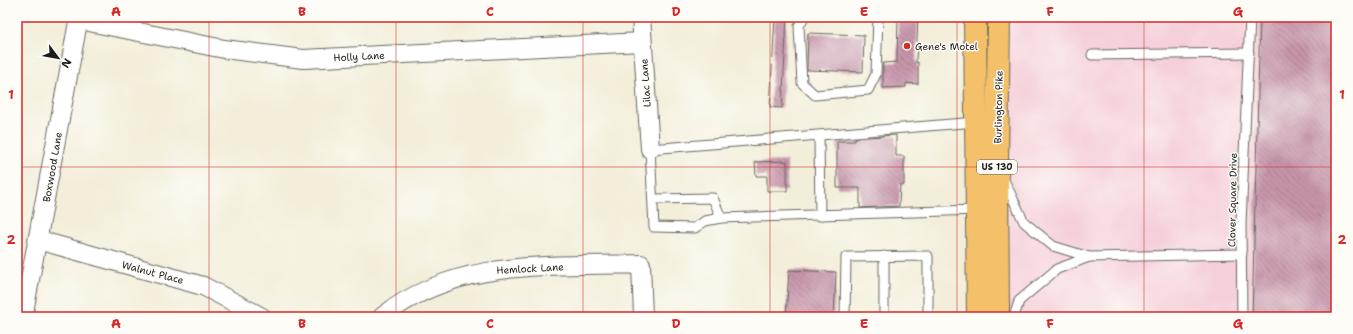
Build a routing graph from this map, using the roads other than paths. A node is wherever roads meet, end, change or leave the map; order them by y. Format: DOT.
graph roads {
  1 [pos="641,17"];
  2 [pos="804,17"];
  3 [pos="878,17"];
  4 [pos="976,17"];
  5 [pos="999,17"];
  6 [pos="1250,17"];
  7 [pos="79,19"];
  8 [pos="642,42"];
  9 [pos="1249,53"];
  10 [pos="1092,55"];
  11 [pos="976,122"];
  12 [pos="819,135"];
  13 [pos="650,149"];
  14 [pos="997,163"];
  15 [pos="653,199"];
  16 [pos="977,210"];
  17 [pos="820,216"];
  18 [pos="721,218"];
  19 [pos="38,240"];
  20 [pos="1242,254"];
  21 [pos="884,256"];
  22 [pos="1089,257"];
  23 [pos="23,317"];
  24 [pos="262,317"];
  25 [pos="382,317"];
  26 [pos="643,317"];
  27 [pos="845,317"];
  28 [pos="884,317"];
  29 [pos="928,317"];
  30 [pos="978,317"];
  31 [pos="998,317"];
  32 [pos="1014,317"];
  33 [pos="1242,317"];
  1 -- 8 [label="street, Lilac Lane"];
  2 -- 3 [label="lane"];
  4 -- 11 [label="highway, Burlington Pike / US 130"];
  5 -- 14 [label="highway, Burlington Pike / US 130"];
  6 -- 9 [label="lane, Clover Square Drive"];
  7 -- 8 [label="street, Holly Lane"];
  7 -- 19 [label="street, Boxwood Lane"];
  8 -- 13 [label="street, Lilac Lane"];
  9 -- 10 [label="lane"];
  9 -- 20 [label="lane, Clover Square Drive"];
  11 -- 12 [label="lane"];
  11 -- 16 [label="highway, Burlington Pike / US 130"];
  12 -- 13 [label="lane"];
  12 -- 17 [label="lane"];
  13 -- 15 [label="lane"];
  14 -- 22 [label="lane, Clover Square Drive"];
  14 -- 31 [label="highway, Burlington Pike / US 130"];
  15 -- 18 [label="lane"];
  15 -- 18 [label="lane"];
  16 -- 17 [label="lane"];
  16 -- 30 [label="highway, Burlington Pike / US 130"];
  17 -- 18 [label="lane"];
  19 -- 23 [label="street, Boxwood Lane"];
  19 -- 24 [label="street, Walnut Place"];
  20 -- 22 [label="lane, Clover Square Drive"];
  20 -- 33 [label="lane"];
  21 -- 27 [label="lane"];
  21 -- 28 [label="lane"];
  21 -- 29 [label="lane"];
  22 -- 32 [label="lane, Clover Square Drive"];
  25 -- 26 [label="street, Hemlock Lane"];
}
